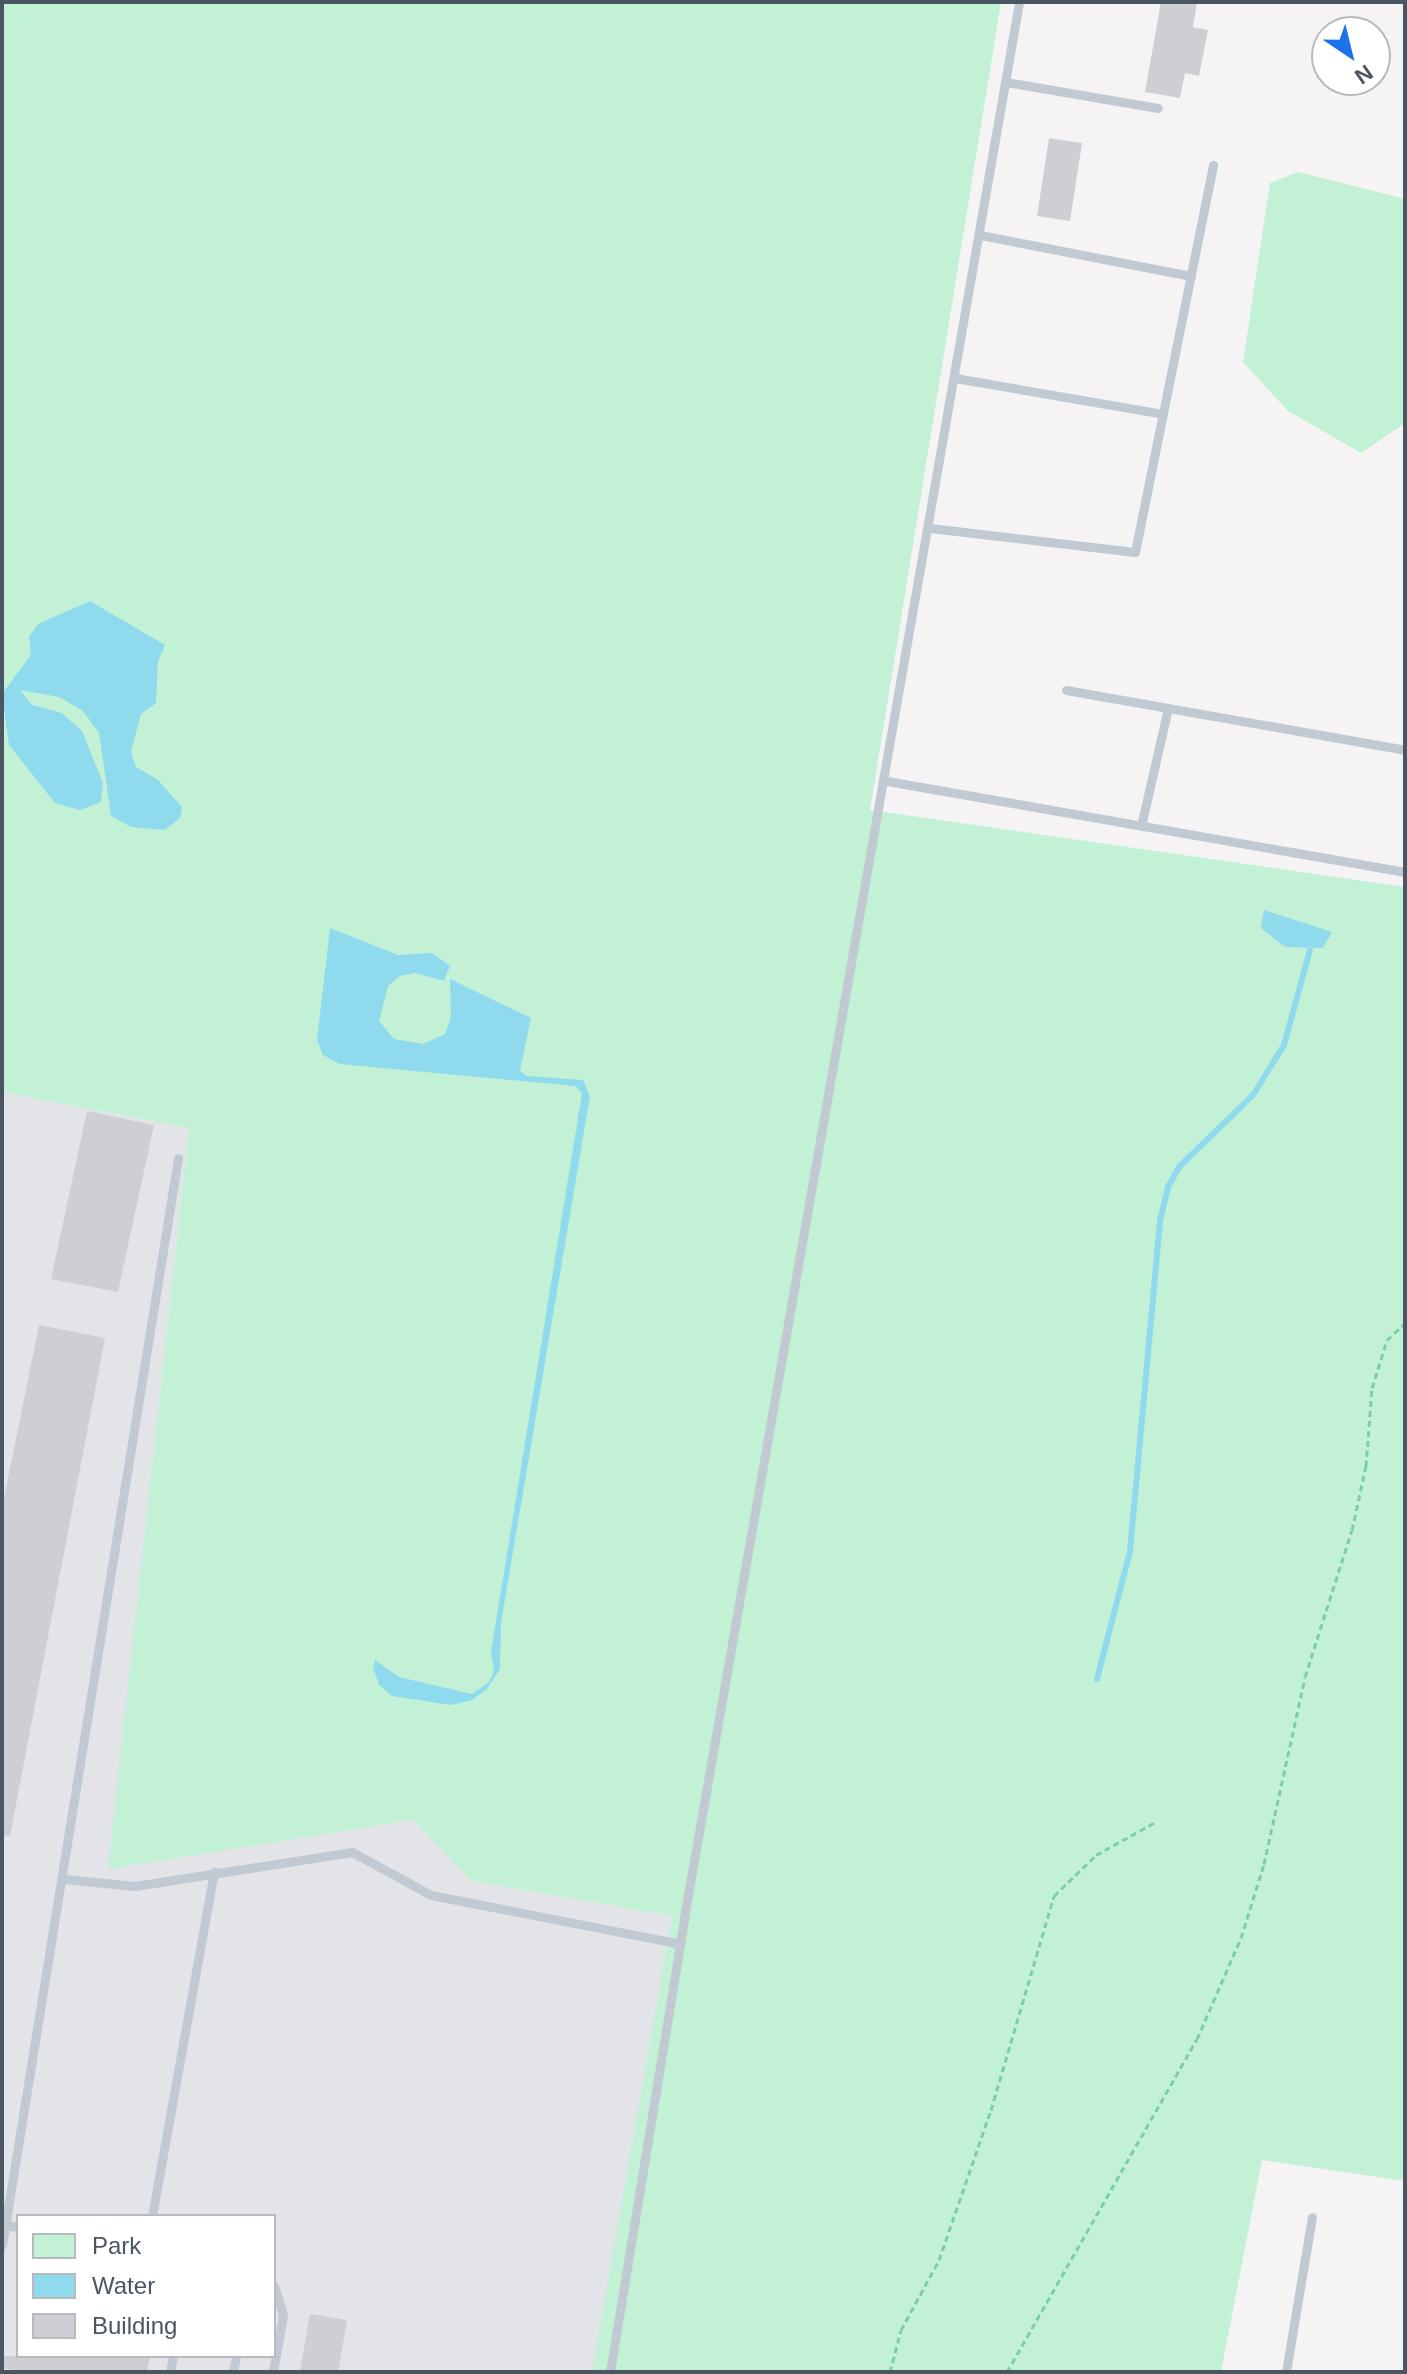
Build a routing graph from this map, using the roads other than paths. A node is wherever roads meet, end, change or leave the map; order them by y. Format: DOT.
graph roads {
  1 [pos="1019,2"];
  2 [pos="1006,82"];
  3 [pos="1158,108"];
  4 [pos="1213,165"];
  5 [pos="980,235"];
  6 [pos="1191,276"];
  7 [pos="955,378"];
  8 [pos="1163,414"];
  9 [pos="930,528"];
  10 [pos="1066,690"];
  11 [pos="1168,708"];
  12 [pos="1405,750"];
  13 [pos="887,781"];
  14 [pos="1141,826"];
  15 [pos="1405,872"];
  16 [pos="178,1158"];
  17 [pos="214,1872"];
  18 [pos="65,1879"];
  19 [pos="680,1944"];
  20 [pos="152,2214"];
  21 [pos="1312,2217"];
  22 [pos="5,2225"];
  23 [pos="16,2227"];
  24 [pos="2,2245"];
  25 [pos="276,2292"];
  26 [pos="276,2355"];
  27 [pos="610,2372"];
  28 [pos="1286,2372"];
  1 -- 2 [label="lane"];
  2 -- 3 [label="lane"];
  2 -- 5 [label="lane"];
  4 -- 6 [label="lane"];
  5 -- 6 [label="lane"];
  5 -- 7 [label="lane"];
  6 -- 8 [label="lane"];
  7 -- 8 [label="lane"];
  7 -- 9 [label="lane"];
  8 -- 9 [label="lane"];
  9 -- 13 [label="lane"];
  10 -- 11 [label="lane"];
  11 -- 12 [label="lane"];
  11 -- 14 [label="lane"];
  13 -- 14 [label="lane"];
  13 -- 19 [label="lane"];
  14 -- 15 [label="lane"];
  16 -- 18 [label="lane"];
  17 -- 18 [label="lane"];
  17 -- 19 [label="lane"];
  17 -- 20 [label="lane"];
  18 -- 22 [label="lane"];
  19 -- 27 [label="lane"];
  21 -- 28 [label="lane"];
  22 -- 23 [label="lane"];
  22 -- 24 [label="lane"];
  25 -- 26 [label="lane"];
}
